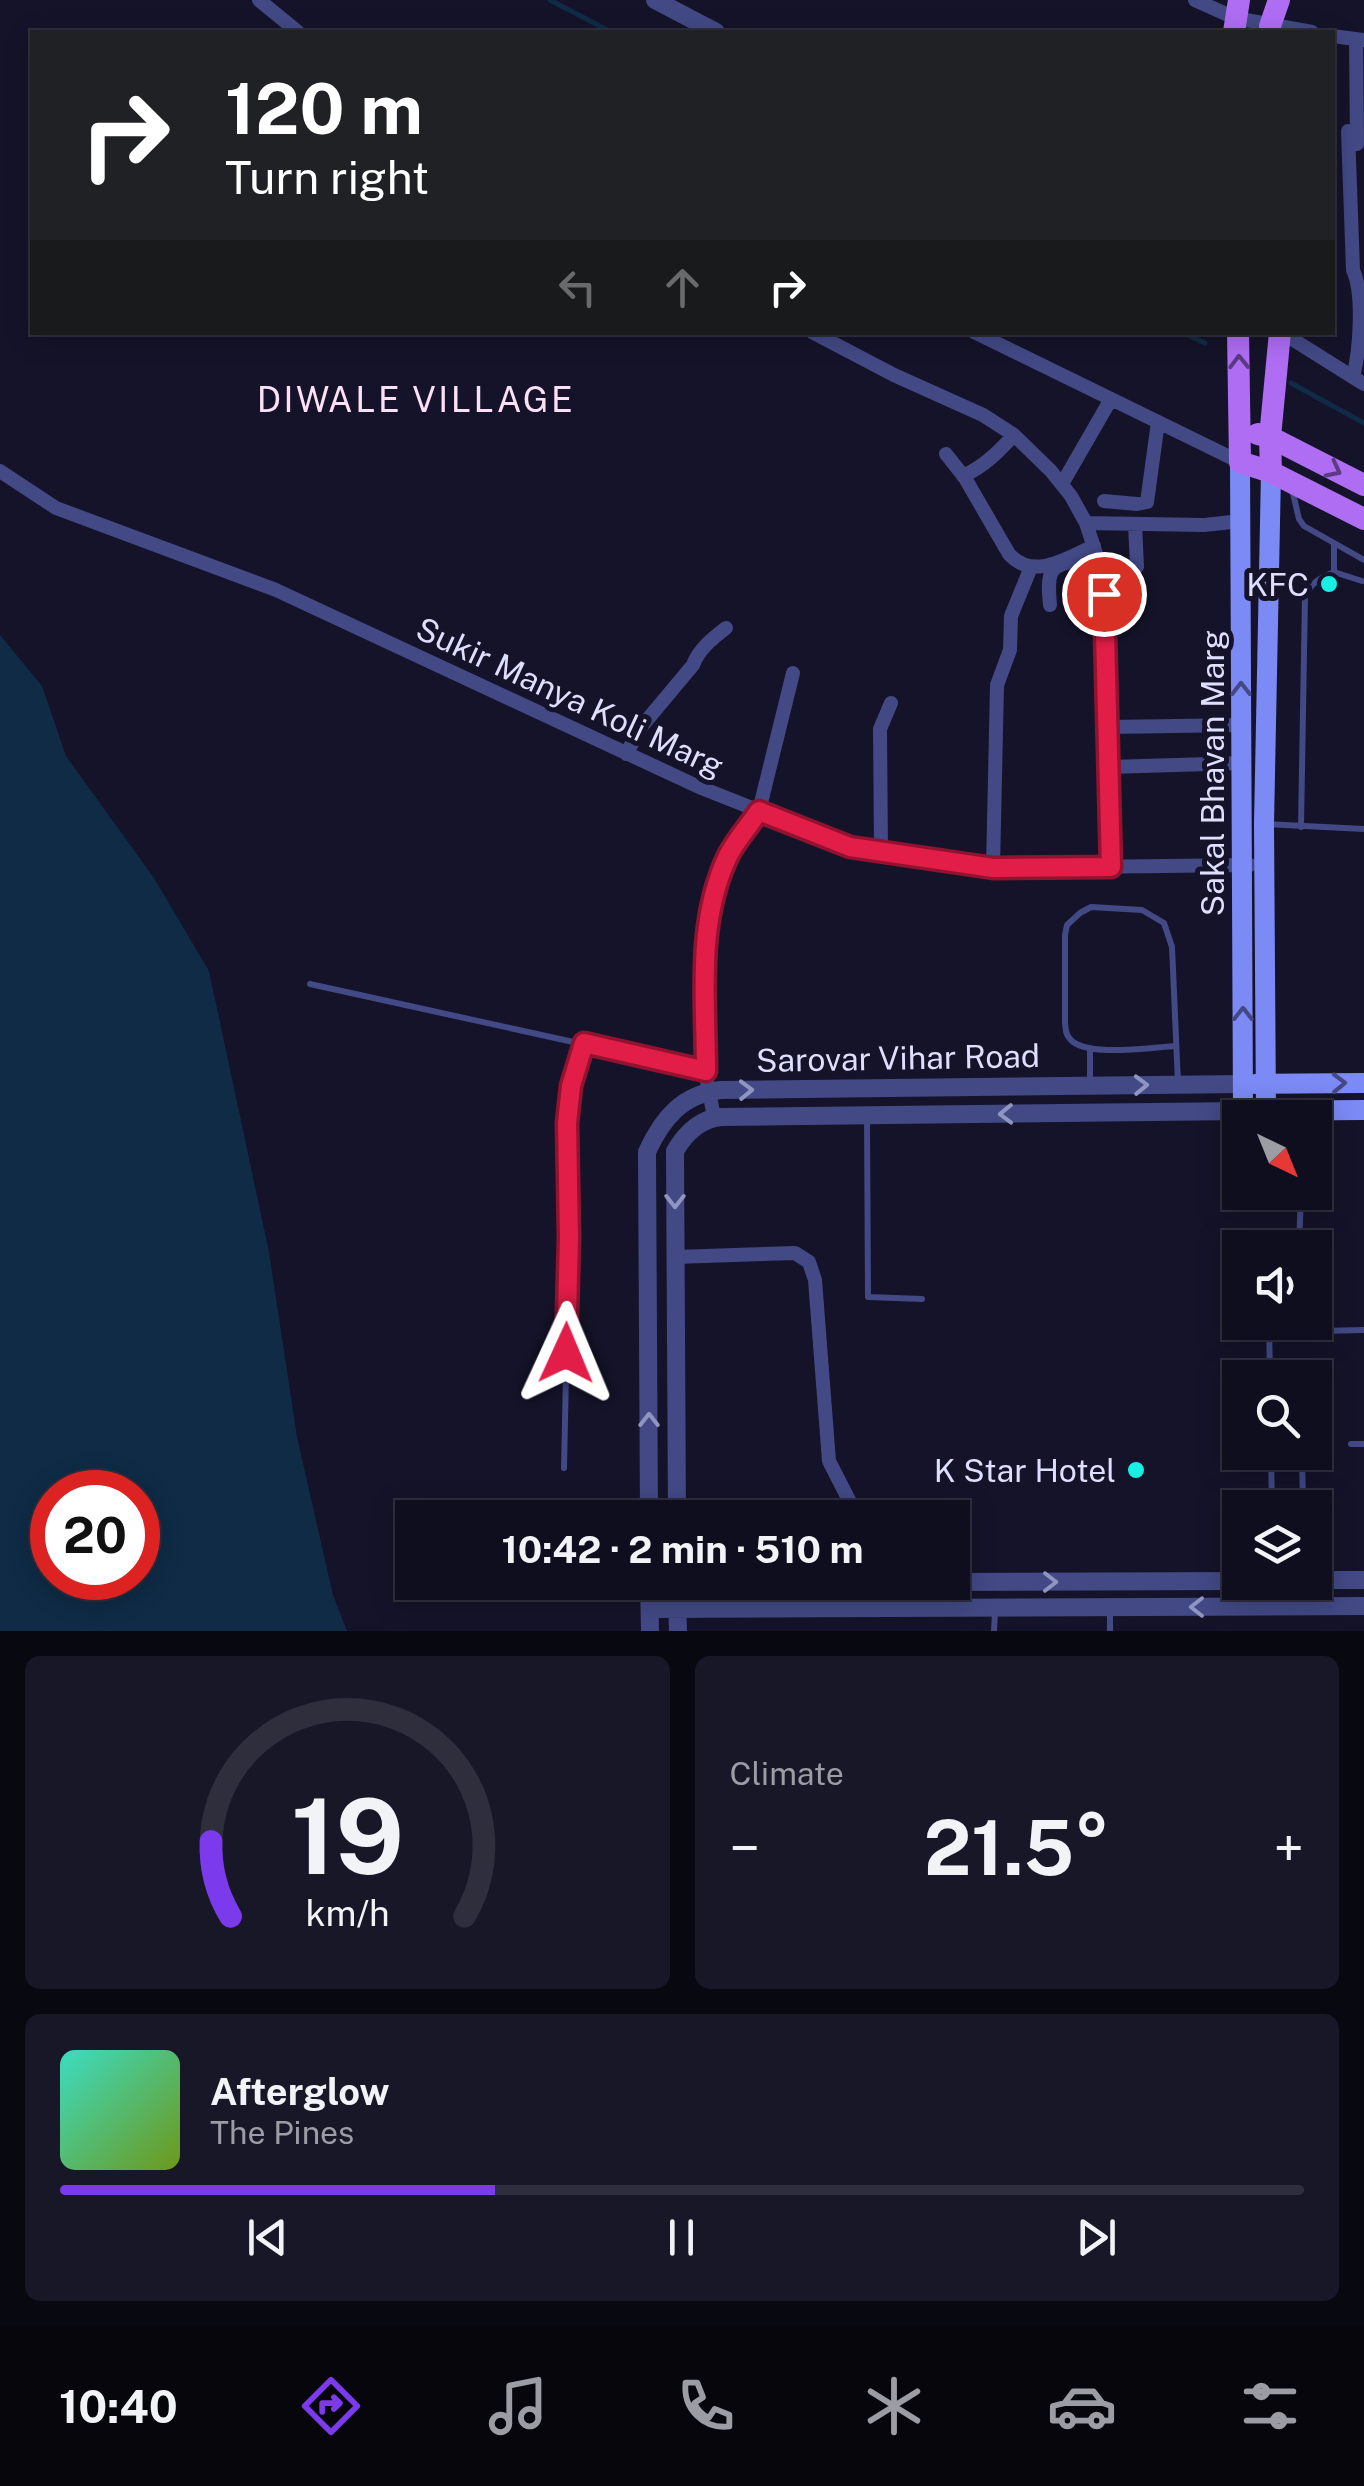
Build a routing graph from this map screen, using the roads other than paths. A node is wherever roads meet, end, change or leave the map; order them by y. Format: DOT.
graph roads {
  1 [pos="259,0"];
  2 [pos="654,0"];
  3 [pos="1195,0"];
  4 [pos="1279,0"];
  5 [pos="1236,17"];
  6 [pos="1270,29"];
  7 [pos="296,30"];
  8 [pos="712,30"];
  9 [pos="1335,36"];
  10 [pos="1360,40"];
  11 [pos="1348,131"];
  12 [pos="1358,240"];
  13 [pos="818,335"];
  14 [pos="980,335"];
  15 [pos="1238,335"];
  16 [pos="1280,335"];
  17 [pos="1285,335"];
  18 [pos="1358,380"];
  19 [pos="1111,399"];
  20 [pos="1158,422"];
  21 [pos="1240,430"];
  22 [pos="1014,435"];
  23 [pos="1270,437"];
  24 [pos="946,454"];
  25 [pos="1240,462"];
  26 [pos="0,471"];
  27 [pos="964,476"];
  28 [pos="1281,477"];
  29 [pos="1070,481"];
  30 [pos="1364,485"];
  31 [pos="1363,519"];
  32 [pos="1241,521"];
  33 [pos="1086,523"];
  34 [pos="1118,524"];
  35 [pos="1135,524"];
  36 [pos="1334,544"];
  37 [pos="1094,546"];
  38 [pos="1364,560"];
  39 [pos="1100,566"];
  40 [pos="1031,567"];
  41 [pos="1334,572"];
  42 [pos="1362,581"];
  43 [pos="1050,605"];
  44 [pos="726,628"];
  45 [pos="792,672"];
  46 [pos="892,703"];
  47 [pos="1242,728"];
  48 [pos="1108,731"];
  49 [pos="626,754"];
  50 [pos="1242,763"];
  51 [pos="1109,767"];
  52 [pos="759,811"];
  53 [pos="1264,824"];
  54 [pos="1300,827"];
  55 [pos="1364,829"];
  56 [pos="881,852"];
  57 [pos="1242,865"];
  58 [pos="1266,865"];
  59 [pos="1111,867"];
  60 [pos="993,868"];
  61 [pos="310,984"];
  62 [pos="584,1043"];
  63 [pos="1176,1046"];
  64 [pos="1090,1050"];
  65 [pos="706,1071"];
  66 [pos="1364,1083"];
  67 [pos="1243,1084"];
  68 [pos="1266,1084"];
  69 [pos="1178,1085"];
  70 [pos="1090,1086"];
  71 [pos="710,1091"];
  72 [pos="1244,1100"];
  73 [pos="1266,1100"];
  74 [pos="1364,1110"];
  75 [pos="1222,1111"];
  76 [pos="1332,1112"];
  77 [pos="867,1116"];
  78 [pos="714,1117"];
  79 [pos="675,1257"];
  80 [pos="922,1299"];
  81 [pos="1364,1330"];
  82 [pos="1332,1331"];
  83 [pos="1352,1444"];
  84 [pos="1364,1444"];
  85 [pos="564,1468"];
  86 [pos="649,1500"];
  87 [pos="677,1500"];
  88 [pos="849,1500"];
  89 [pos="1332,1580"];
  90 [pos="1364,1580"];
  91 [pos="1222,1581"];
  92 [pos="970,1582"];
  93 [pos="650,1600"];
  94 [pos="678,1600"];
  95 [pos="1273,1600"];
  96 [pos="1273,1606"];
  97 [pos="1364,1606"];
  98 [pos="1110,1607"];
  99 [pos="995,1608"];
  100 [pos="678,1609"];
  101 [pos="650,1610"];
  102 [pos="650,1631"];
  103 [pos="678,1631"];
  104 [pos="994,1631"];
  105 [pos="1110,1631"];
  1 -- 7 [label="street"];
  2 -- 8 [label="street"];
  3 -- 5 [label="street"];
  4 -- 6 [label="main road"];
  5 -- 6 [label="street"];
  9 -- 10 [label="street"];
  10 -- 12 [label="street"];
  11 -- 18 [label="street"];
  13 -- 22 [label="street"];
  14 -- 19 [label="street"];
  21 -- 15 [label="main road, one-way"];
  16 -- 23 [label="main road"];
  17 -- 18 [label="street"];
  19 -- 20 [label="street"];
  19 -- 29 [label="street"];
  20 -- 25 [label="street"];
  20 -- 34 [label="street"];
  21 -- 23 [label="main road"];
  21 -- 25 [label="main road"];
  22 -- 27 [label="street"];
  22 -- 29 [label="street"];
  23 -- 28 [label="main road"];
  23 -- 30 [label="main road, one-way"];
  24 -- 27 [label="street"];
  25 -- 28 [label="main road"];
  25 -- 32 [label="main road, Sakal Bhavan Marg"];
  26 -- 49 [label="street, Sukir Manya Koli Marg"];
  27 -- 40 [label="street"];
  28 -- 31 [label="main road"];
  28 -- 36 [label="lane"];
  28 -- 53 [label="main road, Sakal Bhavan Marg"];
  29 -- 33 [label="street"];
  32 -- 35 [label="street"];
  47 -- 32 [label="main road, Sakal Bhavan Marg, one-way"];
  33 -- 34 [label="street"];
  33 -- 37 [label="street"];
  34 -- 35 [label="street"];
  35 -- 39 [label="street"];
  36 -- 38 [label="lane"];
  36 -- 41 [label="lane"];
  37 -- 39 [label="street"];
  37 -- 40 [label="street"];
  39 -- 43 [label="street"];
  39 -- 48 [label="street"];
  40 -- 60 [label="street"];
  41 -- 42 [label="lane"];
  41 -- 54 [label="lane"];
  44 -- 49 [label="street"];
  45 -- 52 [label="street"];
  46 -- 56 [label="street"];
  47 -- 48 [label="street"];
  47 -- 50 [label="main road, Sakal Bhavan Marg"];
  48 -- 51 [label="street"];
  49 -- 52 [label="street, Sukir Manya Koli Marg"];
  50 -- 51 [label="street"];
  50 -- 57 [label="main road, Sakal Bhavan Marg"];
  51 -- 59 [label="street"];
  52 -- 56 [label="street, Sukir Manya Koli Marg"];
  52 -- 65 [label="street"];
  53 -- 54 [label="lane"];
  53 -- 58 [label="main road, Sakal Bhavan Marg"];
  54 -- 55 [label="lane"];
  56 -- 60 [label="street, Sukir Manya Koli Marg"];
  57 -- 58 [label="street, Sukir Manya Koli Marg"];
  57 -- 59 [label="street, Sukir Manya Koli Marg"];
  67 -- 57 [label="main road, Sakal Bhavan Marg, one-way"];
  58 -- 68 [label="main road, Sakal Bhavan Marg"];
  59 -- 60 [label="street, Sukir Manya Koli Marg"];
  61 -- 62 [label="lane"];
  62 -- 65 [label="lane"];
  62 -- 85 [label="lane"];
  63 -- 64 [label="lane"];
  63 -- 64 [label="lane"];
  63 -- 69 [label="lane"];
  64 -- 70 [label="lane"];
  65 -- 71 [label="street"];
  68 -- 66 [label="main road, one-way"];
  67 -- 68 [label="main road"];
  67 -- 69 [label="street, Sarovar Vihar Road"];
  67 -- 72 [label="main road, Sakal Bhavan Marg"];
  68 -- 73 [label="main road, Sakal Bhavan Marg"];
  70 -- 69 [label="street, Sarovar Vihar Road, one-way"];
  71 -- 70 [label="street, Sarovar Vihar Road, one-way"];
  71 -- 78 [label="street"];
  86 -- 71 [label="street, Sarovar Vihar Road, one-way"];
  74 -- 76 [label="main road"];
  75 -- 77 [label="street, Sarovar Vihar Road, one-way"];
  77 -- 78 [label="street, Sarovar Vihar Road"];
  77 -- 80 [label="lane"];
  78 -- 79 [label="street, one-way"];
  79 -- 87 [label="street"];
  79 -- 88 [label="street"];
  81 -- 82 [label="lane"];
  83 -- 84 [label="lane"];
  89 -- 90 [label="street"];
  92 -- 91 [label="street, one-way"];
  93 -- 101 [label="street"];
  94 -- 100 [label="street"];
  95 -- 96 [label="lane"];
  96 -- 97 [label="street"];
  96 -- 98 [label="street, one-way"];
  98 -- 99 [label="street"];
  98 -- 105 [label="lane"];
  99 -- 100 [label="street"];
  99 -- 104 [label="lane"];
  100 -- 101 [label="street"];
  100 -- 103 [label="street"];
  101 -- 102 [label="street"];
}
